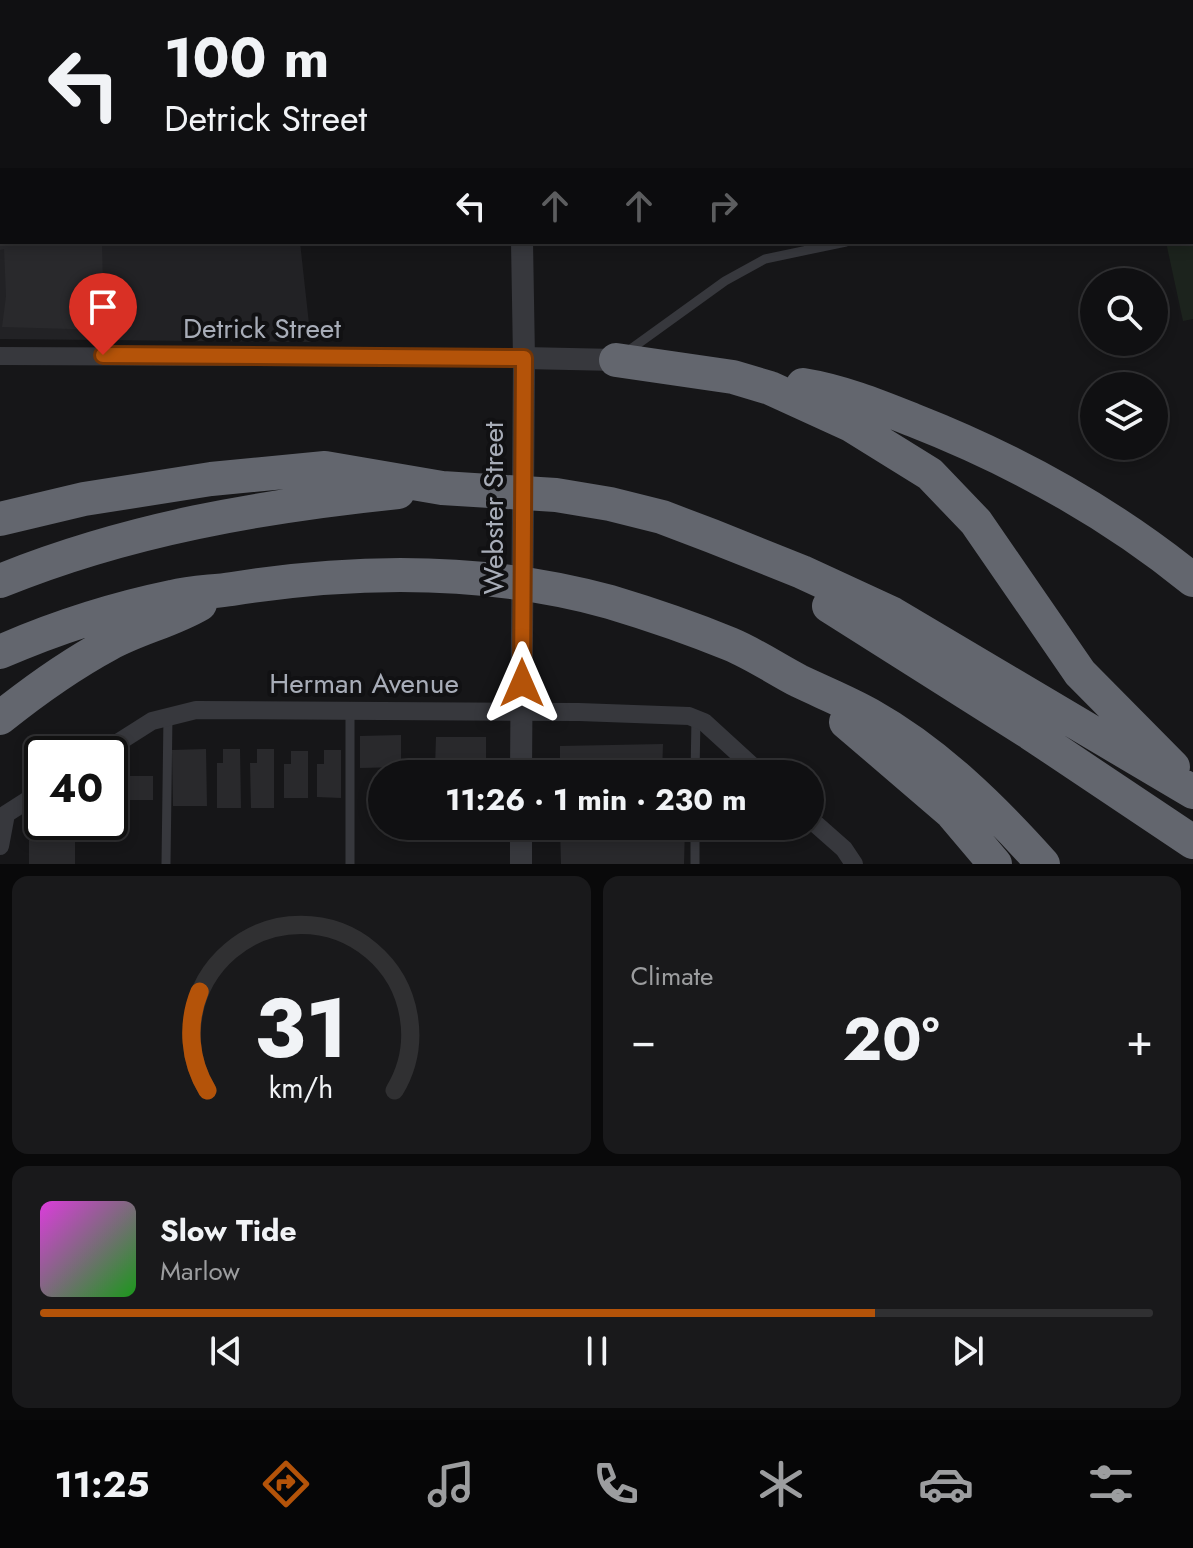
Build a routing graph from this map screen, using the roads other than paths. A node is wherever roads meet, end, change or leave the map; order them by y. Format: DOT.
graph roads {
  1 [pos="522,244"];
  2 [pos="836,244"];
  3 [pos="0,356"];
  4 [pos="524,358"];
  5 [pos="616,360"];
  6 [pos="733,377"];
  7 [pos="442,488"];
  8 [pos="0,519"];
  9 [pos="712,536"];
  10 [pos="1193,580"];
  11 [pos="0,581"];
  12 [pos="221,591"];
  13 [pos="0,652"];
  14 [pos="797,680"];
  15 [pos="350,711"];
  16 [pos="521,713"];
  17 [pos="168,715"];
  18 [pos="0,718"];
  19 [pos="696,718"];
  20 [pos="128,736"];
  21 [pos="521,760"];
  22 [pos="695,760"];
  23 [pos="746,760"];
  24 [pos="1193,789"];
  25 [pos="24,802"];
  26 [pos="824,831"];
  27 [pos="521,840"];
  28 [pos="695,840"];
  29 [pos="1193,842"];
  30 [pos="0,846"];
  31 [pos="166,864"];
  32 [pos="350,864"];
  33 [pos="521,864"];
  34 [pos="695,864"];
  35 [pos="854,864"];
  36 [pos="995,864"];
  37 [pos="1043,864"];
  1 -- 4 [label="street, Webster Street"];
  2 -- 5 [label="lane"];
  3 -- 4 [label="street, Detrick Street"];
  4 -- 5 [label="street"];
  4 -- 16 [label="street, Webster Street"];
  5 -- 6 [label="highway"];
  6 -- 10 [label="highway"];
  6 -- 24 [label="highway"];
  7 -- 8 [label="highway"];
  7 -- 9 [label="highway"];
  7 -- 11 [label="highway"];
  9 -- 24 [label="highway"];
  9 -- 29 [label="highway"];
  12 -- 13 [label="highway"];
  12 -- 14 [label="highway"];
  12 -- 18 [label="highway"];
  14 -- 36 [label="highway"];
  14 -- 37 [label="highway"];
  15 -- 16 [label="street, Herman Avenue"];
  15 -- 17 [label="street, Herman Avenue"];
  15 -- 32 [label="lane"];
  16 -- 19 [label="street, Herman Avenue"];
  16 -- 21 [label="street, Webster Street"];
  17 -- 20 [label="street, Herman Avenue"];
  17 -- 31 [label="lane"];
  19 -- 22 [label="lane"];
  19 -- 23 [label="street"];
  25 -- 30 [label="street"];
  26 -- 35 [label="street"];
  27 -- 33 [label="street"];
  28 -- 34 [label="lane"];
}
